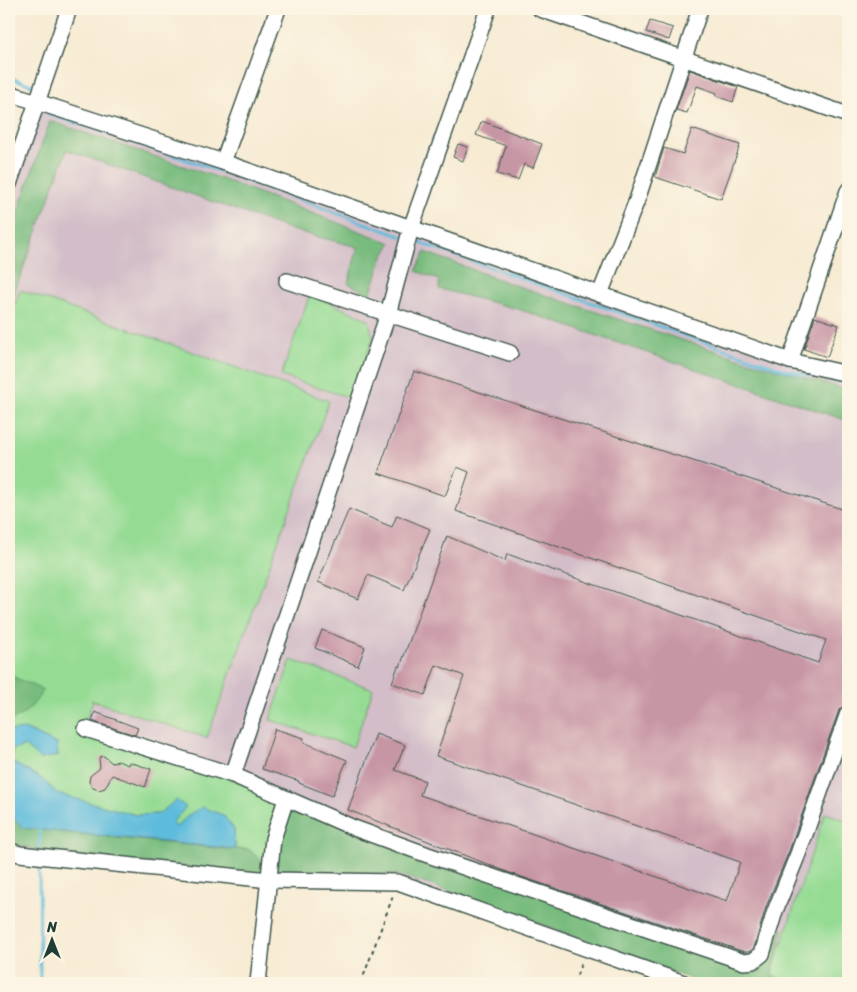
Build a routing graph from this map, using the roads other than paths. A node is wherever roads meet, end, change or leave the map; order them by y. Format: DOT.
graph roads {
  1 [pos="69,9"];
  2 [pos="278,9"];
  3 [pos="488,9"];
  4 [pos="540,9"];
  5 [pos="700,9"];
  6 [pos="682,58"];
  7 [pos="9,92"];
  8 [pos="38,102"];
  9 [pos="848,115"];
  10 [pos="223,162"];
  11 [pos="9,184"];
  12 [pos="848,191"];
  13 [pos="411,228"];
  14 [pos="287,281"];
  15 [pos="600,294"];
  16 [pos="388,314"];
  17 [pos="510,353"];
  18 [pos="790,361"];
  19 [pos="848,374"];
  20 [pos="848,713"];
  21 [pos="86,728"];
  22 [pos="233,775"];
  23 [pos="286,799"];
  24 [pos="9,851"];
  25 [pos="269,880"];
  26 [pos="258,983"];
  27 [pos="684,983"];
  1 -- 8 [label="street"];
  2 -- 10 [label="street"];
  3 -- 13 [label="street"];
  4 -- 6 [label="street"];
  5 -- 6 [label="street"];
  6 -- 9 [label="street"];
  6 -- 15 [label="street"];
  7 -- 8 [label="street"];
  8 -- 10 [label="street"];
  8 -- 11 [label="street"];
  10 -- 13 [label="street"];
  12 -- 18 [label="street"];
  13 -- 15 [label="street"];
  13 -- 16 [label="street"];
  14 -- 16 [label="street"];
  15 -- 18 [label="street"];
  16 -- 17 [label="street"];
  16 -- 22 [label="street"];
  18 -- 19 [label="street"];
  20 -- 23 [label="street"];
  21 -- 22 [label="street"];
  22 -- 23 [label="street"];
  23 -- 25 [label="street"];
  24 -- 25 [label="street"];
  25 -- 26 [label="street"];
  25 -- 27 [label="street"];
}
